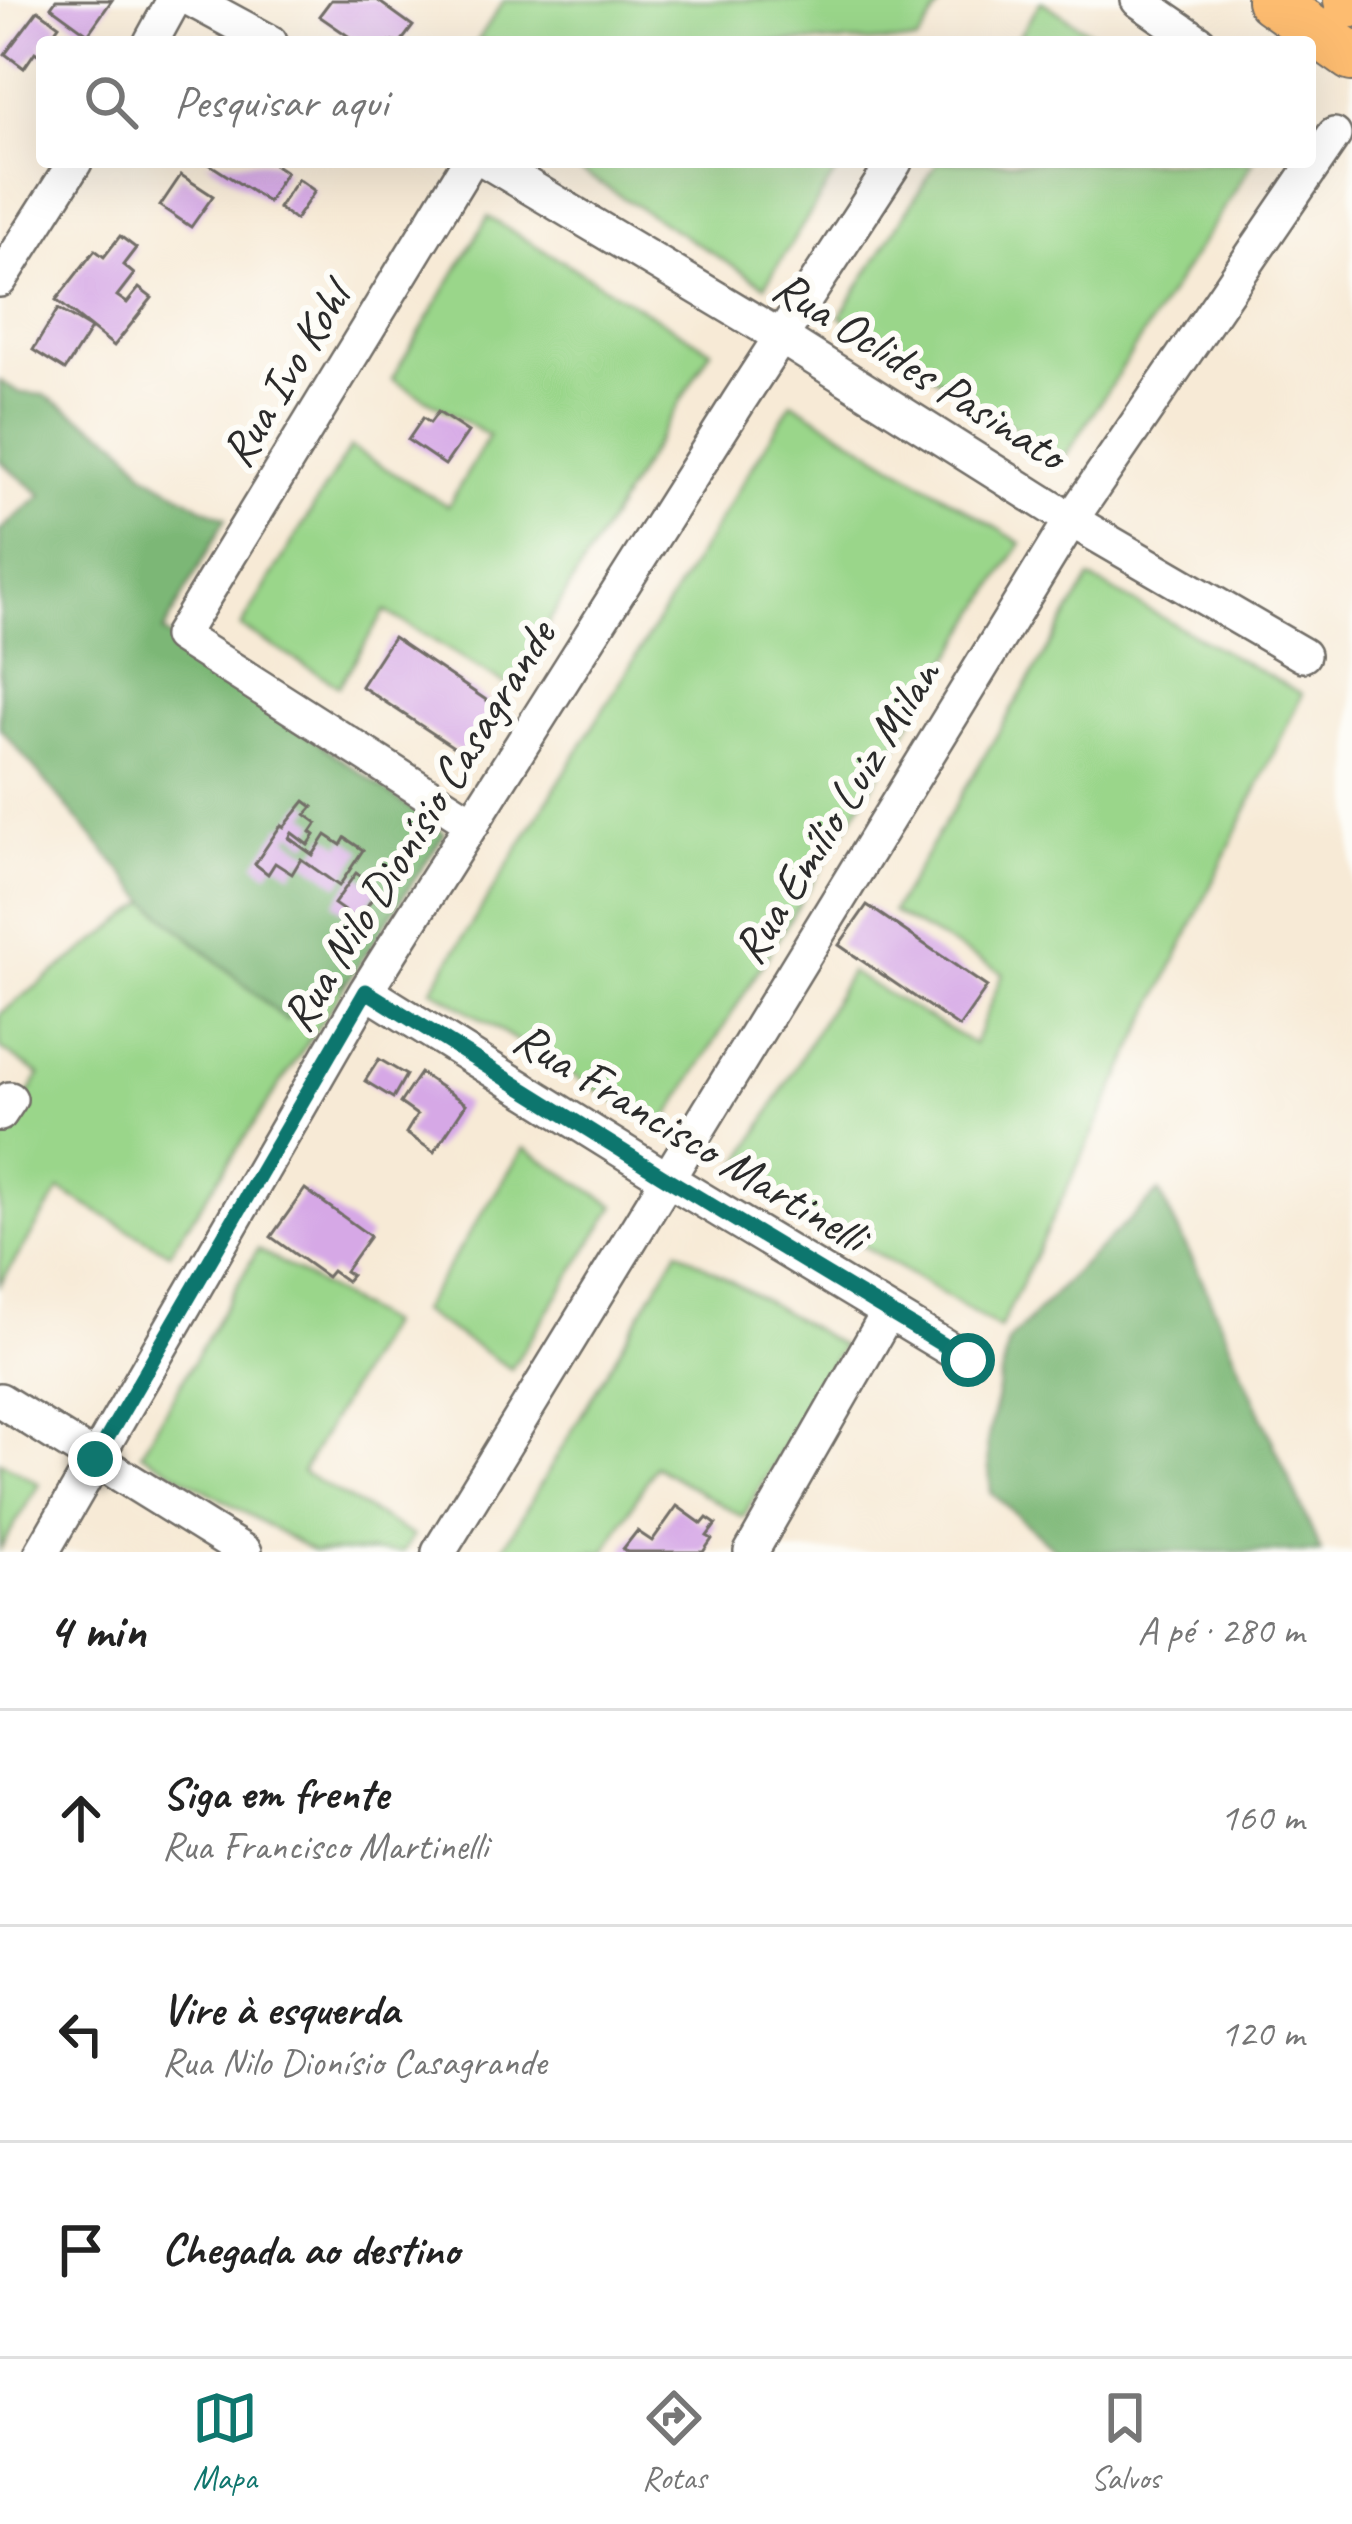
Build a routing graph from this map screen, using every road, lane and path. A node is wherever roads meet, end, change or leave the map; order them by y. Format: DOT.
graph roads {
  1 [pos="175,0"];
  2 [pos="192,0"];
  3 [pos="1138,0"];
  4 [pos="1271,0"];
  5 [pos="154,36"];
  6 [pos="259,36"];
  7 [pos="1190,36"];
  8 [pos="1352,57"];
  9 [pos="71,168"];
  10 [pos="465,168"];
  11 [pos="498,168"];
  12 [pos="891,168"];
  13 [pos="1309,168"];
  14 [pos="0,280"];
  15 [pos="781,337"];
  16 [pos="1071,520"];
  17 [pos="1303,655"];
  18 [pos="473,823"];
  19 [pos="366,991"];
  20 [pos="666,1178"];
  21 [pos="888,1312"];
  22 [pos="968,1360"];
  23 [pos="0,1400"];
  24 [pos="95,1459"];
  25 [pos="42,1552"];
  26 [pos="245,1552"];
  27 [pos="439,1552"];
  28 [pos="751,1552"];
  1 -- 5 [label="street"];
  2 -- 6 [label="street"];
  3 -- 7 [label="street"];
  4 -- 8 [label="highway"];
  9 -- 14 [label="street"];
  10 -- 18 [label="street, Rua Ivo Kohl"];
  11 -- 15 [label="street, Rua Oclides Pasinato"];
  12 -- 15 [label="street, Rua Nilo Dionísio Casagrande"];
  13 -- 16 [label="street, Rua Emílio Luiz Milan"];
  15 -- 16 [label="street, Rua Oclides Pasinato"];
  15 -- 18 [label="street, Rua Nilo Dionísio Casagrande"];
  16 -- 17 [label="street, Rua Oclides Pasinato"];
  16 -- 20 [label="street, Rua Emílio Luiz Milan"];
  18 -- 19 [label="street, Rua Nilo Dionísio Casagrande"];
  19 -- 20 [label="street, Rua Francisco Martinelli"];
  19 -- 24 [label="street, Rua Nilo Dionísio Casagrande"];
  20 -- 21 [label="street, Rua Francisco Martinelli"];
  20 -- 27 [label="street, Rua Emílio Luiz Milan"];
  21 -- 22 [label="street, Rua Francisco Martinelli"];
  21 -- 28 [label="street"];
  23 -- 24 [label="street"];
  24 -- 25 [label="street, Rua Nilo Dionísio Casagrande"];
  24 -- 26 [label="street"];
}
